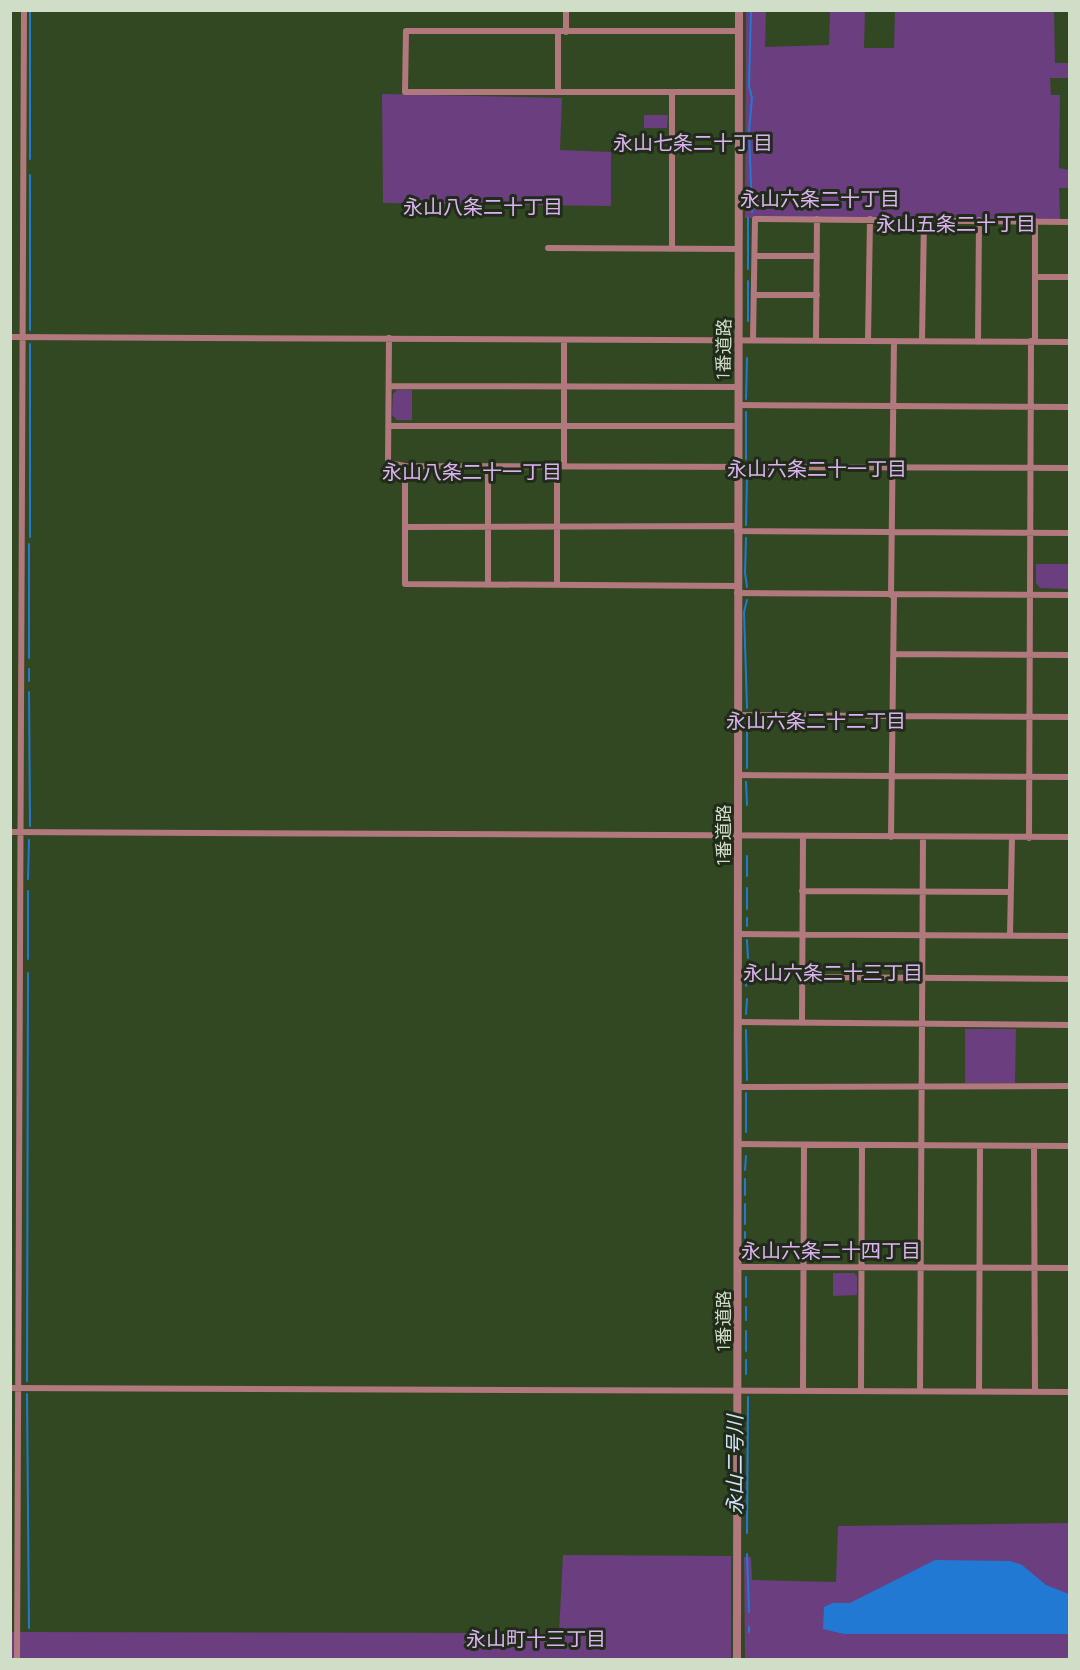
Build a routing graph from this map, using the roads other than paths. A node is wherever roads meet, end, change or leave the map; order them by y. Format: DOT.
graph roads {
  1 [pos="24,10"];
  2 [pos="566,10"];
  3 [pos="739,10"];
  4 [pos="739,31"];
  5 [pos="562,32"];
  6 [pos="558,92"];
  7 [pos="672,92"];
  8 [pos="739,92"];
  9 [pos="817,219"];
  10 [pos="870,219"];
  11 [pos="924,220"];
  12 [pos="979,220"];
  13 [pos="1035,221"];
  14 [pos="1070,222"];
  15 [pos="548,248"];
  16 [pos="672,249"];
  17 [pos="738,249"];
  18 [pos="755,256"];
  19 [pos="817,256"];
  20 [pos="1035,277"];
  21 [pos="1070,277"];
  22 [pos="817,295"];
  23 [pos="755,296"];
  24 [pos="10,338"];
  25 [pos="23,338"];
  26 [pos="389,338"];
  27 [pos="564,340"];
  28 [pos="738,340"];
  29 [pos="753,340"];
  30 [pos="868,340"];
  31 [pos="816,341"];
  32 [pos="894,341"];
  33 [pos="922,341"];
  34 [pos="1033,341"];
  35 [pos="978,342"];
  36 [pos="1070,342"];
  37 [pos="389,386"];
  38 [pos="564,386"];
  39 [pos="737,387"];
  40 [pos="738,405"];
  41 [pos="893,406"];
  42 [pos="1031,407"];
  43 [pos="1070,407"];
  44 [pos="389,426"];
  45 [pos="564,426"];
  46 [pos="737,426"];
  47 [pos="405,466"];
  48 [pos="489,466"];
  49 [pos="561,466"];
  50 [pos="737,467"];
  51 [pos="892,467"];
  52 [pos="1030,468"];
  53 [pos="1070,468"];
  54 [pos="405,526"];
  55 [pos="488,526"];
  56 [pos="557,527"];
  57 [pos="737,529"];
  58 [pos="892,532"];
  59 [pos="1030,533"];
  60 [pos="1070,533"];
  61 [pos="488,585"];
  62 [pos="557,585"];
  63 [pos="737,589"];
  64 [pos="892,595"];
  65 [pos="1030,595"];
  66 [pos="1070,595"];
  67 [pos="894,654"];
  68 [pos="1030,655"];
  69 [pos="1070,655"];
  70 [pos="737,715"];
  71 [pos="891,717"];
  72 [pos="1030,717"];
  73 [pos="1070,717"];
  74 [pos="738,776"];
  75 [pos="891,776"];
  76 [pos="1029,777"];
  77 [pos="1070,777"];
  78 [pos="10,832"];
  79 [pos="21,832"];
  80 [pos="738,836"];
  81 [pos="802,836"];
  82 [pos="891,837"];
  83 [pos="923,837"];
  84 [pos="1012,837"];
  85 [pos="1070,837"];
  86 [pos="1029,838"];
  87 [pos="802,891"];
  88 [pos="923,892"];
  89 [pos="1011,892"];
  90 [pos="739,934"];
  91 [pos="802,934"];
  92 [pos="923,935"];
  93 [pos="1010,935"];
  94 [pos="1070,936"];
  95 [pos="802,977"];
  96 [pos="923,979"];
  97 [pos="1070,979"];
  98 [pos="739,1022"];
  99 [pos="802,1023"];
  100 [pos="923,1024"];
  101 [pos="1070,1025"];
  102 [pos="1070,1086"];
  103 [pos="738,1087"];
  104 [pos="922,1087"];
  105 [pos="738,1144"];
  106 [pos="804,1145"];
  107 [pos="862,1145"];
  108 [pos="922,1145"];
  109 [pos="980,1146"];
  110 [pos="1034,1146"];
  111 [pos="1070,1146"];
  112 [pos="803,1266"];
  113 [pos="738,1267"];
  114 [pos="920,1267"];
  115 [pos="861,1268"];
  116 [pos="979,1268"];
  117 [pos="1036,1268"];
  118 [pos="1070,1268"];
  119 [pos="10,1389"];
  120 [pos="19,1389"];
  121 [pos="803,1390"];
  122 [pos="738,1391"];
  123 [pos="861,1391"];
  124 [pos="920,1391"];
  125 [pos="979,1392"];
  126 [pos="1035,1392"];
  127 [pos="1070,1392"];
  128 [pos="17,1659"];
  129 [pos="737,1659"];
  1 -- 25 [label="street"];
  2 -- 5 [label="street"];
  3 -- 4 [label="street, 1番道路"];
  4 -- 5 [label="street"];
  4 -- 8 [label="street, 1番道路"];
  5 -- 6 [label="street"];
  5 -- 6 [label="street"];
  6 -- 7 [label="street"];
  7 -- 8 [label="street"];
  7 -- 16 [label="street"];
  8 -- 17 [label="street, 1番道路"];
  9 -- 10 [label="street"];
  9 -- 18 [label="street"];
  9 -- 19 [label="street"];
  10 -- 11 [label="street"];
  10 -- 30 [label="street"];
  11 -- 12 [label="street"];
  11 -- 33 [label="street"];
  12 -- 13 [label="street"];
  12 -- 35 [label="street"];
  13 -- 14 [label="street"];
  13 -- 20 [label="street"];
  15 -- 16 [label="street"];
  16 -- 17 [label="street"];
  17 -- 28 [label="street, 1番道路"];
  18 -- 19 [label="street"];
  18 -- 23 [label="street"];
  19 -- 22 [label="street"];
  20 -- 21 [label="street"];
  20 -- 34 [label="street"];
  22 -- 23 [label="street"];
  22 -- 31 [label="street"];
  23 -- 29 [label="street"];
  24 -- 25 [label="street"];
  25 -- 26 [label="street"];
  25 -- 79 [label="street"];
  26 -- 27 [label="street"];
  26 -- 37 [label="street"];
  27 -- 28 [label="street"];
  27 -- 38 [label="street"];
  28 -- 29 [label="street"];
  28 -- 39 [label="street, 1番道路"];
  29 -- 31 [label="street"];
  30 -- 31 [label="street"];
  30 -- 32 [label="street"];
  32 -- 33 [label="street"];
  32 -- 41 [label="street"];
  33 -- 35 [label="street"];
  34 -- 35 [label="street"];
  34 -- 36 [label="street"];
  34 -- 42 [label="street"];
  37 -- 38 [label="street"];
  37 -- 44 [label="street"];
  38 -- 39 [label="street"];
  38 -- 45 [label="street"];
  39 -- 40 [label="street, 1番道路"];
  40 -- 41 [label="street"];
  40 -- 46 [label="street, 1番道路"];
  41 -- 42 [label="street"];
  41 -- 51 [label="street"];
  42 -- 43 [label="street"];
  42 -- 52 [label="street"];
  44 -- 45 [label="street"];
  44 -- 47 [label="street"];
  45 -- 46 [label="street"];
  45 -- 49 [label="street"];
  46 -- 50 [label="street, 1番道路"];
  47 -- 48 [label="street"];
  47 -- 54 [label="street"];
  48 -- 49 [label="street"];
  48 -- 55 [label="street"];
  49 -- 50 [label="street"];
  49 -- 56 [label="street"];
  50 -- 51 [label="street"];
  50 -- 57 [label="street, 1番道路"];
  51 -- 52 [label="street"];
  51 -- 58 [label="street"];
  52 -- 53 [label="street"];
  52 -- 59 [label="street"];
  54 -- 55 [label="street"];
  54 -- 61 [label="street"];
  55 -- 56 [label="street"];
  55 -- 61 [label="street"];
  56 -- 57 [label="street"];
  56 -- 62 [label="street"];
  57 -- 58 [label="street"];
  57 -- 63 [label="street, 1番道路"];
  58 -- 59 [label="street"];
  58 -- 64 [label="street"];
  59 -- 60 [label="street"];
  59 -- 65 [label="street"];
  61 -- 62 [label="street"];
  62 -- 63 [label="street"];
  63 -- 64 [label="street"];
  63 -- 70 [label="street, 1番道路"];
  64 -- 65 [label="street"];
  64 -- 67 [label="street"];
  65 -- 66 [label="street"];
  65 -- 68 [label="street"];
  67 -- 68 [label="street"];
  67 -- 71 [label="street"];
  68 -- 69 [label="street"];
  68 -- 72 [label="street"];
  70 -- 71 [label="street"];
  70 -- 74 [label="street, 1番道路"];
  71 -- 72 [label="street"];
  71 -- 75 [label="street"];
  72 -- 73 [label="street"];
  72 -- 76 [label="street"];
  74 -- 75 [label="street"];
  74 -- 80 [label="street, 1番道路"];
  75 -- 76 [label="street"];
  75 -- 82 [label="street"];
  76 -- 77 [label="street"];
  76 -- 86 [label="street"];
  78 -- 79 [label="street"];
  79 -- 80 [label="street"];
  79 -- 120 [label="street"];
  80 -- 81 [label="street"];
  80 -- 90 [label="street, 1番道路"];
  81 -- 82 [label="street"];
  81 -- 87 [label="street"];
  82 -- 83 [label="street"];
  83 -- 84 [label="street"];
  83 -- 88 [label="street"];
  84 -- 86 [label="street"];
  84 -- 89 [label="street"];
  85 -- 86 [label="street"];
  87 -- 88 [label="street"];
  87 -- 91 [label="street"];
  88 -- 89 [label="street"];
  88 -- 92 [label="street"];
  89 -- 93 [label="street"];
  90 -- 91 [label="street"];
  90 -- 98 [label="street, 1番道路"];
  91 -- 92 [label="street"];
  91 -- 95 [label="street"];
  92 -- 93 [label="street"];
  92 -- 96 [label="street"];
  93 -- 94 [label="street"];
  95 -- 96 [label="street"];
  95 -- 99 [label="street"];
  96 -- 97 [label="street"];
  96 -- 100 [label="street"];
  98 -- 99 [label="street"];
  98 -- 103 [label="street, 1番道路"];
  99 -- 100 [label="street"];
  100 -- 101 [label="street"];
  100 -- 104 [label="street"];
  102 -- 104 [label="street"];
  103 -- 104 [label="street"];
  103 -- 105 [label="street, 1番道路"];
  104 -- 108 [label="street"];
  105 -- 106 [label="street"];
  105 -- 113 [label="street, 1番道路"];
  106 -- 107 [label="street"];
  106 -- 112 [label="street"];
  107 -- 108 [label="street"];
  107 -- 115 [label="street"];
  108 -- 109 [label="street"];
  108 -- 114 [label="street"];
  109 -- 110 [label="street"];
  109 -- 116 [label="street"];
  110 -- 111 [label="street"];
  110 -- 117 [label="street"];
  112 -- 113 [label="street"];
  112 -- 115 [label="street"];
  112 -- 121 [label="street"];
  113 -- 122 [label="street, 1番道路"];
  114 -- 115 [label="street"];
  114 -- 116 [label="street"];
  114 -- 124 [label="street"];
  115 -- 123 [label="street"];
  116 -- 117 [label="street"];
  116 -- 125 [label="street"];
  117 -- 118 [label="street"];
  117 -- 126 [label="street"];
  119 -- 120 [label="street"];
  120 -- 122 [label="street"];
  120 -- 128 [label="street"];
  121 -- 122 [label="street"];
  121 -- 123 [label="street"];
  122 -- 129 [label="street, 1番道路"];
  123 -- 124 [label="street"];
  124 -- 125 [label="street"];
  125 -- 126 [label="street"];
  126 -- 127 [label="street"];
}
